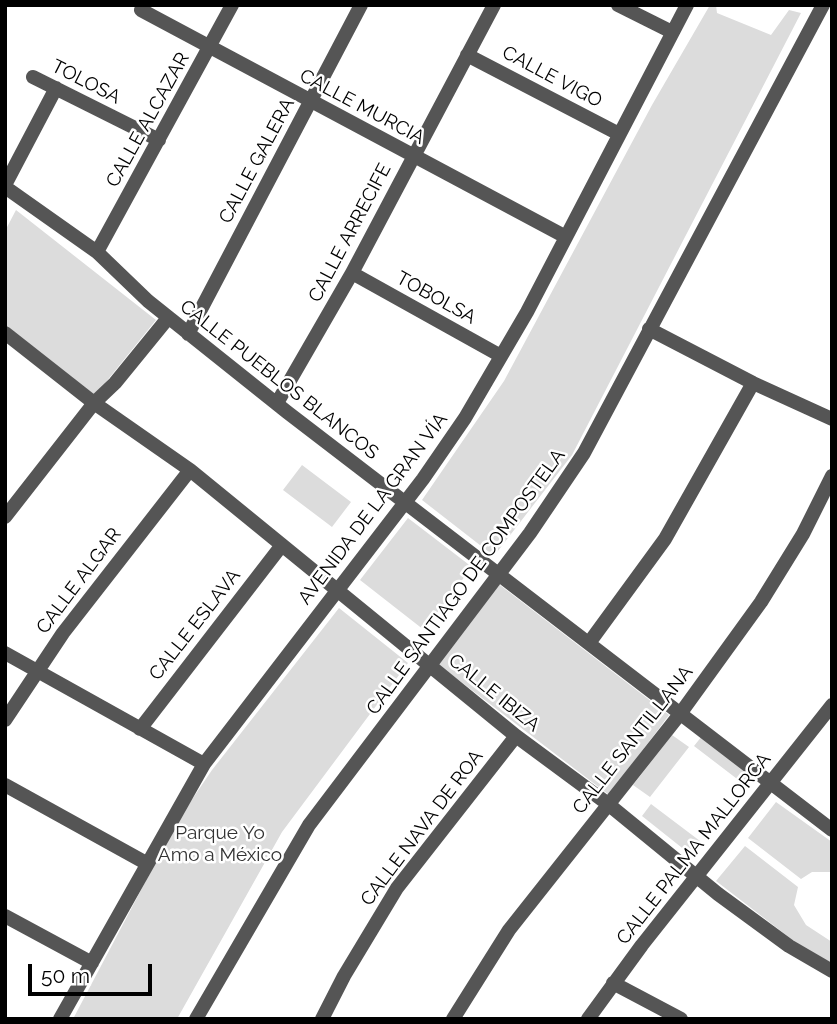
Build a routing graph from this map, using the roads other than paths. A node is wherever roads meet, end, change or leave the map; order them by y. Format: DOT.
graph roads {
  1 [pos="232,5"];
  2 [pos="361,5"];
  3 [pos="494,5"];
  4 [pos="618,5"];
  5 [pos="687,5"];
  6 [pos="822,5"];
  7 [pos="141,10"];
  8 [pos="672,32"];
  9 [pos="210,46"];
  10 [pos="467,55"];
  11 [pos="33,77"];
  12 [pos="56,88"];
  13 [pos="310,102"];
  14 [pos="619,134"];
  15 [pos="159,140"];
  16 [pos="414,156"];
  17 [pos="5,186"];
  18 [pos="566,237"];
  19 [pos="97,252"];
  20 [pos="352,273"];
  21 [pos="168,318"];
  22 [pos="649,328"];
  23 [pos="5,333"];
  24 [pos="188,334"];
  25 [pos="501,356"];
  26 [pos="753,383"];
  27 [pos="276,402"];
  28 [pos="94,403"];
  29 [pos="832,419"];
  30 [pos="190,470"];
  31 [pos="832,476"];
  32 [pos="404,503"];
  33 [pos="5,517"];
  34 [pos="282,545"];
  35 [pos="499,574"];
  36 [pos="337,590"];
  37 [pos="589,643"];
  38 [pos="5,653"];
  39 [pos="430,666"];
  40 [pos="36,670"];
  41 [pos="831,709"];
  42 [pos="680,714"];
  43 [pos="5,720"];
  44 [pos="140,729"];
  45 [pos="516,736"];
  46 [pos="204,764"];
  47 [pos="769,783"];
  48 [pos="5,785"];
  49 [pos="608,804"];
  50 [pos="832,830"];
  51 [pos="146,863"];
  52 [pos="698,876"];
  53 [pos="5,916"];
  54 [pos="92,963"];
  55 [pos="832,971"];
  56 [pos="613,984"];
  57 [pos="197,1018"];
  58 [pos="60,1019"];
  59 [pos="322,1019"];
  60 [pos="453,1019"];
  61 [pos="588,1019"];
  62 [pos="681,1019"];
  1 -- 9 [label="street, CALLE ALCAZAR"];
  2 -- 13 [label="street, CALLE GALERA"];
  3 -- 10 [label="street, CALLE ARRECIFE"];
  4 -- 8 [label="street"];
  5 -- 8 [label="street, AVENIDA DE LA GRAN VÍA"];
  6 -- 22 [label="street, CALLE SANTIAGO DE COMPOSTELA"];
  7 -- 9 [label="street, CALLE MURCIA"];
  8 -- 14 [label="street, AVENIDA DE LA GRAN VÍA"];
  9 -- 13 [label="street, CALLE MURCIA"];
  9 -- 15 [label="street, CALLE ALCAZAR"];
  10 -- 14 [label="street, CALLE VIGO"];
  10 -- 16 [label="street, CALLE ARRECIFE"];
  11 -- 12 [label="street, TOLOSA"];
  12 -- 15 [label="street, TOLOSA"];
  12 -- 17 [label="street"];
  13 -- 16 [label="street, CALLE MURCIA"];
  13 -- 24 [label="street, CALLE GALERA"];
  14 -- 18 [label="street, AVENIDA DE LA GRAN VÍA"];
  15 -- 19 [label="street, CALLE ALCAZAR"];
  16 -- 18 [label="street, CALLE MURCIA"];
  16 -- 20 [label="street, CALLE ARRECIFE"];
  17 -- 19 [label="street, CALLE PUEBLOS BLANCOS"];
  18 -- 25 [label="street, AVENIDA DE LA GRAN VÍA"];
  19 -- 21 [label="street, CALLE PUEBLOS BLANCOS"];
  20 -- 25 [label="street, TOBOLSA"];
  20 -- 27 [label="street, CALLE ARRECIFE"];
  21 -- 24 [label="street, CALLE PUEBLOS BLANCOS"];
  21 -- 28 [label="street"];
  22 -- 26 [label="street"];
  22 -- 35 [label="street, CALLE SANTIAGO DE COMPOSTELA"];
  23 -- 28 [label="street, CALLE IBIZA"];
  24 -- 27 [label="street, CALLE PUEBLOS BLANCOS"];
  25 -- 32 [label="street, AVENIDA DE LA GRAN VÍA"];
  26 -- 29 [label="street"];
  26 -- 37 [label="street"];
  27 -- 32 [label="street, CALLE PUEBLOS BLANCOS"];
  28 -- 30 [label="street, CALLE IBIZA"];
  28 -- 33 [label="street"];
  30 -- 34 [label="street, CALLE IBIZA"];
  30 -- 40 [label="street, CALLE ALGAR"];
  31 -- 42 [label="street, CALLE SANTILLANA"];
  32 -- 35 [label="street, CALLE PUEBLOS BLANCOS"];
  32 -- 36 [label="street, AVENIDA DE LA GRAN VÍA"];
  34 -- 36 [label="street, CALLE IBIZA"];
  34 -- 44 [label="street, CALLE ESLAVA"];
  35 -- 37 [label="street, CALLE PUEBLOS BLANCOS"];
  35 -- 39 [label="street, CALLE SANTIAGO DE COMPOSTELA"];
  36 -- 39 [label="street, CALLE IBIZA"];
  36 -- 46 [label="street, AVENIDA DE LA GRAN VÍA"];
  37 -- 42 [label="street, CALLE PUEBLOS BLANCOS"];
  38 -- 40 [label="street"];
  39 -- 45 [label="street, CALLE IBIZA"];
  39 -- 57 [label="street, CALLE SANTIAGO DE COMPOSTELA"];
  40 -- 43 [label="street, CALLE ALGAR"];
  40 -- 44 [label="street"];
  41 -- 47 [label="street, CALLE PALMA MALLORCA"];
  42 -- 47 [label="street, CALLE PUEBLOS BLANCOS"];
  42 -- 49 [label="street, CALLE SANTILLANA"];
  44 -- 46 [label="street"];
  45 -- 49 [label="street, CALLE IBIZA"];
  45 -- 59 [label="street, CALLE NAVA DE ROA"];
  46 -- 51 [label="street, AVENIDA DE LA GRAN VÍA"];
  47 -- 50 [label="street, CALLE PUEBLOS BLANCOS"];
  47 -- 52 [label="street, CALLE PALMA MALLORCA"];
  48 -- 51 [label="street"];
  49 -- 52 [label="street, CALLE IBIZA"];
  49 -- 60 [label="street, CALLE SANTILLANA"];
  51 -- 54 [label="street, AVENIDA DE LA GRAN VÍA"];
  52 -- 55 [label="street, CALLE IBIZA"];
  52 -- 56 [label="street, CALLE PALMA MALLORCA"];
  53 -- 54 [label="street"];
  54 -- 58 [label="street, AVENIDA DE LA GRAN VÍA"];
  56 -- 61 [label="street, CALLE PALMA MALLORCA"];
  56 -- 62 [label="street"];
}
